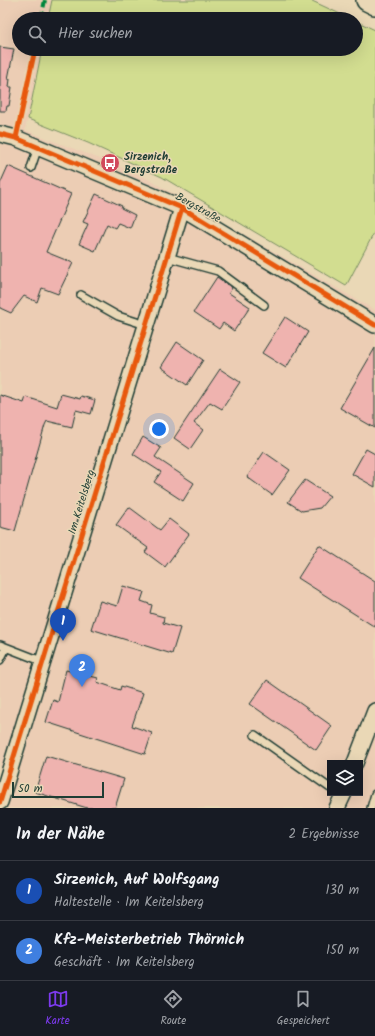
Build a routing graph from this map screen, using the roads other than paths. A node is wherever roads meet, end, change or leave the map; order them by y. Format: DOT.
graph roads {
  1 [pos="367,0"];
  2 [pos="375,4"];
  3 [pos="0,134"];
  4 [pos="38,147"];
  5 [pos="31,168"];
  6 [pos="182,208"];
  7 [pos="167,257"];
  8 [pos="81,295"];
  9 [pos="264,305"];
  10 [pos="375,325"];
  11 [pos="146,326"];
  12 [pos="3,646"];
  13 [pos="0,660"];
  14 [pos="44,662"];
  15 [pos="375,711"];
  16 [pos="371,733"];
  17 [pos="255,734"];
  18 [pos="357,760"];
  19 [pos="5,772"];
  20 [pos="327,788"];
  21 [pos="375,794"];
  22 [pos="0,802"];
  23 [pos="371,808"];
  1 -- 2 [label="street"];
  3 -- 4 [label="street, Bergstraße"];
  4 -- 5 [label="lane"];
  4 -- 6 [label="street, Bergstraße"];
  6 -- 7 [label="street, Im Keitelsberg"];
  6 -- 10 [label="street, Bergstraße"];
  7 -- 9 [label="lane"];
  7 -- 11 [label="street, Im Keitelsberg"];
  8 -- 11 [label="lane"];
  11 -- 14 [label="street, Im Keitelsberg"];
  12 -- 13 [label="lane"];
  12 -- 14 [label="lane"];
  14 -- 19 [label="street, Im Keitelsberg"];
  15 -- 16 [label="street"];
  16 -- 18 [label="street"];
  17 -- 20 [label="lane"];
  19 -- 22 [label="street, Im Keitelsberg"];
  21 -- 23 [label="lane"];
}
